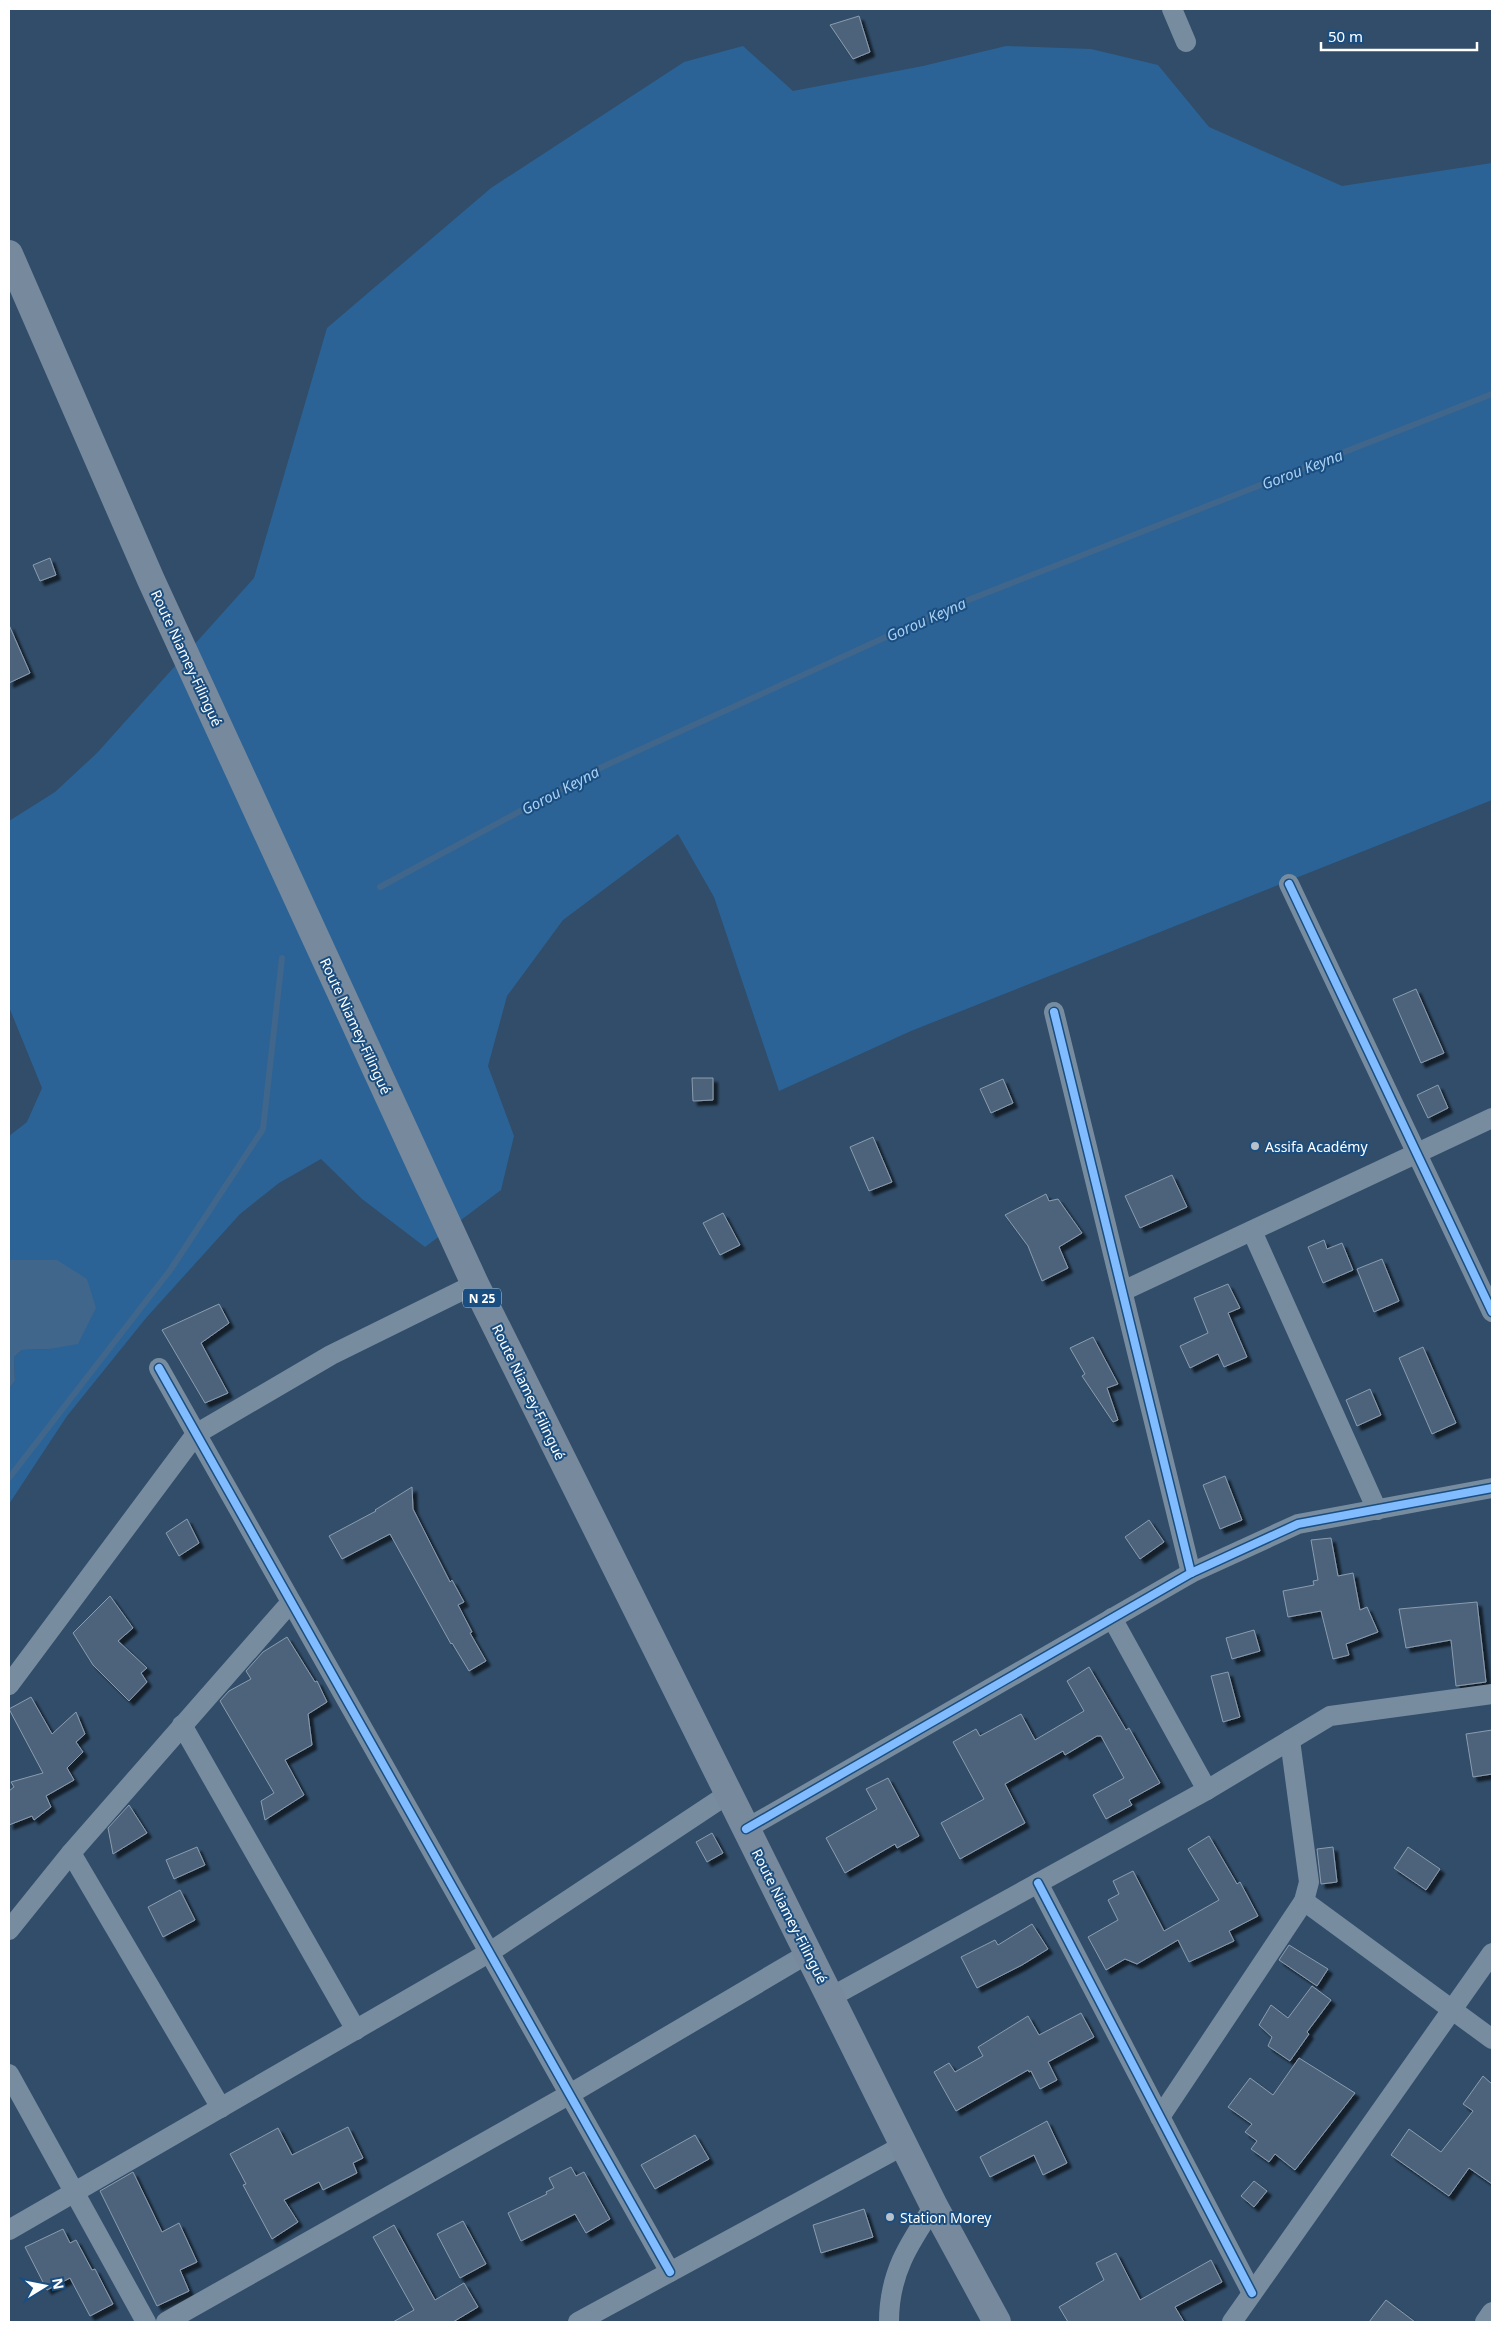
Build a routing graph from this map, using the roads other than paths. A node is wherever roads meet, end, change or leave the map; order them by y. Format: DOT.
graph roads {
  1 [pos="1172,9"];
  2 [pos="1186,42"];
  3 [pos="9,254"];
  4 [pos="1289,884"];
  5 [pos="1054,1012"];
  6 [pos="1492,1118"];
  7 [pos="1417,1153"];
  8 [pos="1252,1231"];
  9 [pos="475,1284"];
  10 [pos="1123,1291"];
  11 [pos="1492,1312"];
  12 [pos="159,1368"];
  13 [pos="196,1434"];
  14 [pos="1492,1488"];
  15 [pos="1377,1510"];
  16 [pos="1190,1573"];
  17 [pos="292,1602"];
  18 [pos="1112,1618"];
  19 [pos="9,1685"];
  20 [pos="1492,1694"];
  21 [pos="182,1725"];
  22 [pos="1290,1740"];
  23 [pos="1207,1790"];
  24 [pos="728,1794"];
  25 [pos="746,1829"];
  26 [pos="71,1853"];
  27 [pos="1038,1883"];
  28 [pos="1304,1901"];
  29 [pos="9,1930"];
  30 [pos="490,1952"];
  31 [pos="809,1953"];
  32 [pos="1492,1953"];
  33 [pos="831,1997"];
  34 [pos="1452,2010"];
  35 [pos="356,2030"];
  36 [pos="1492,2039"];
  37 [pos="9,2074"];
  38 [pos="570,2094"];
  39 [pos="221,2108"];
  40 [pos="1160,2117"];
  41 [pos="904,2144"];
  42 [pos="74,2192"];
  43 [pos="934,2206"];
  44 [pos="9,2230"];
  45 [pos="670,2272"];
  46 [pos="1252,2293"];
  47 [pos="1492,2312"];
  48 [pos="591,2319"];
  49 [pos="146,2322"];
  50 [pos="166,2322"];
  51 [pos="889,2322"];
  52 [pos="997,2322"];
  53 [pos="1232,2322"];
  54 [pos="1485,2322"];
  1 -- 2 [label="street"];
  3 -- 9 [label="main road, Route Niamey-Filingué / N 25"];
  4 -- 7 [label="street"];
  5 -- 10 [label="street"];
  6 -- 7 [label="street"];
  7 -- 8 [label="street"];
  7 -- 11 [label="street"];
  8 -- 10 [label="street"];
  8 -- 15 [label="street"];
  9 -- 13 [label="street"];
  9 -- 24 [label="main road, Route Niamey-Filingué / N 25"];
  10 -- 16 [label="street"];
  12 -- 13 [label="street"];
  13 -- 17 [label="street"];
  13 -- 19 [label="street"];
  14 -- 15 [label="street"];
  15 -- 16 [label="street"];
  16 -- 18 [label="street"];
  17 -- 21 [label="street"];
  17 -- 30 [label="street"];
  18 -- 23 [label="street"];
  18 -- 25 [label="street"];
  20 -- 22 [label="street"];
  21 -- 26 [label="street"];
  21 -- 35 [label="street"];
  22 -- 23 [label="street"];
  22 -- 28 [label="street"];
  23 -- 27 [label="street"];
  24 -- 25 [label="main road, Route Niamey-Filingué / N 25"];
  24 -- 30 [label="street"];
  25 -- 31 [label="main road, Route Niamey-Filingué / N 25"];
  26 -- 29 [label="street"];
  26 -- 39 [label="street"];
  27 -- 33 [label="street"];
  27 -- 40 [label="street"];
  28 -- 34 [label="street"];
  28 -- 40 [label="street"];
  30 -- 35 [label="street"];
  30 -- 38 [label="street"];
  31 -- 33 [label="main road, Route Niamey-Filingué / N 25"];
  31 -- 38 [label="street"];
  32 -- 34 [label="street"];
  33 -- 41 [label="main road, Route Niamey-Filingué / N 25"];
  34 -- 36 [label="street"];
  34 -- 46 [label="street"];
  35 -- 39 [label="street"];
  37 -- 42 [label="street"];
  38 -- 45 [label="street"];
  38 -- 50 [label="street"];
  39 -- 42 [label="street"];
  40 -- 46 [label="street"];
  41 -- 43 [label="main road, Route Niamey-Filingué / N 25"];
  41 -- 45 [label="street"];
  42 -- 44 [label="street"];
  42 -- 49 [label="street"];
  43 -- 51 [label="street"];
  43 -- 52 [label="main road, Route Niamey-Filingué / N 25"];
  45 -- 48 [label="street"];
  46 -- 53 [label="street"];
  47 -- 54 [label="street"];
}
